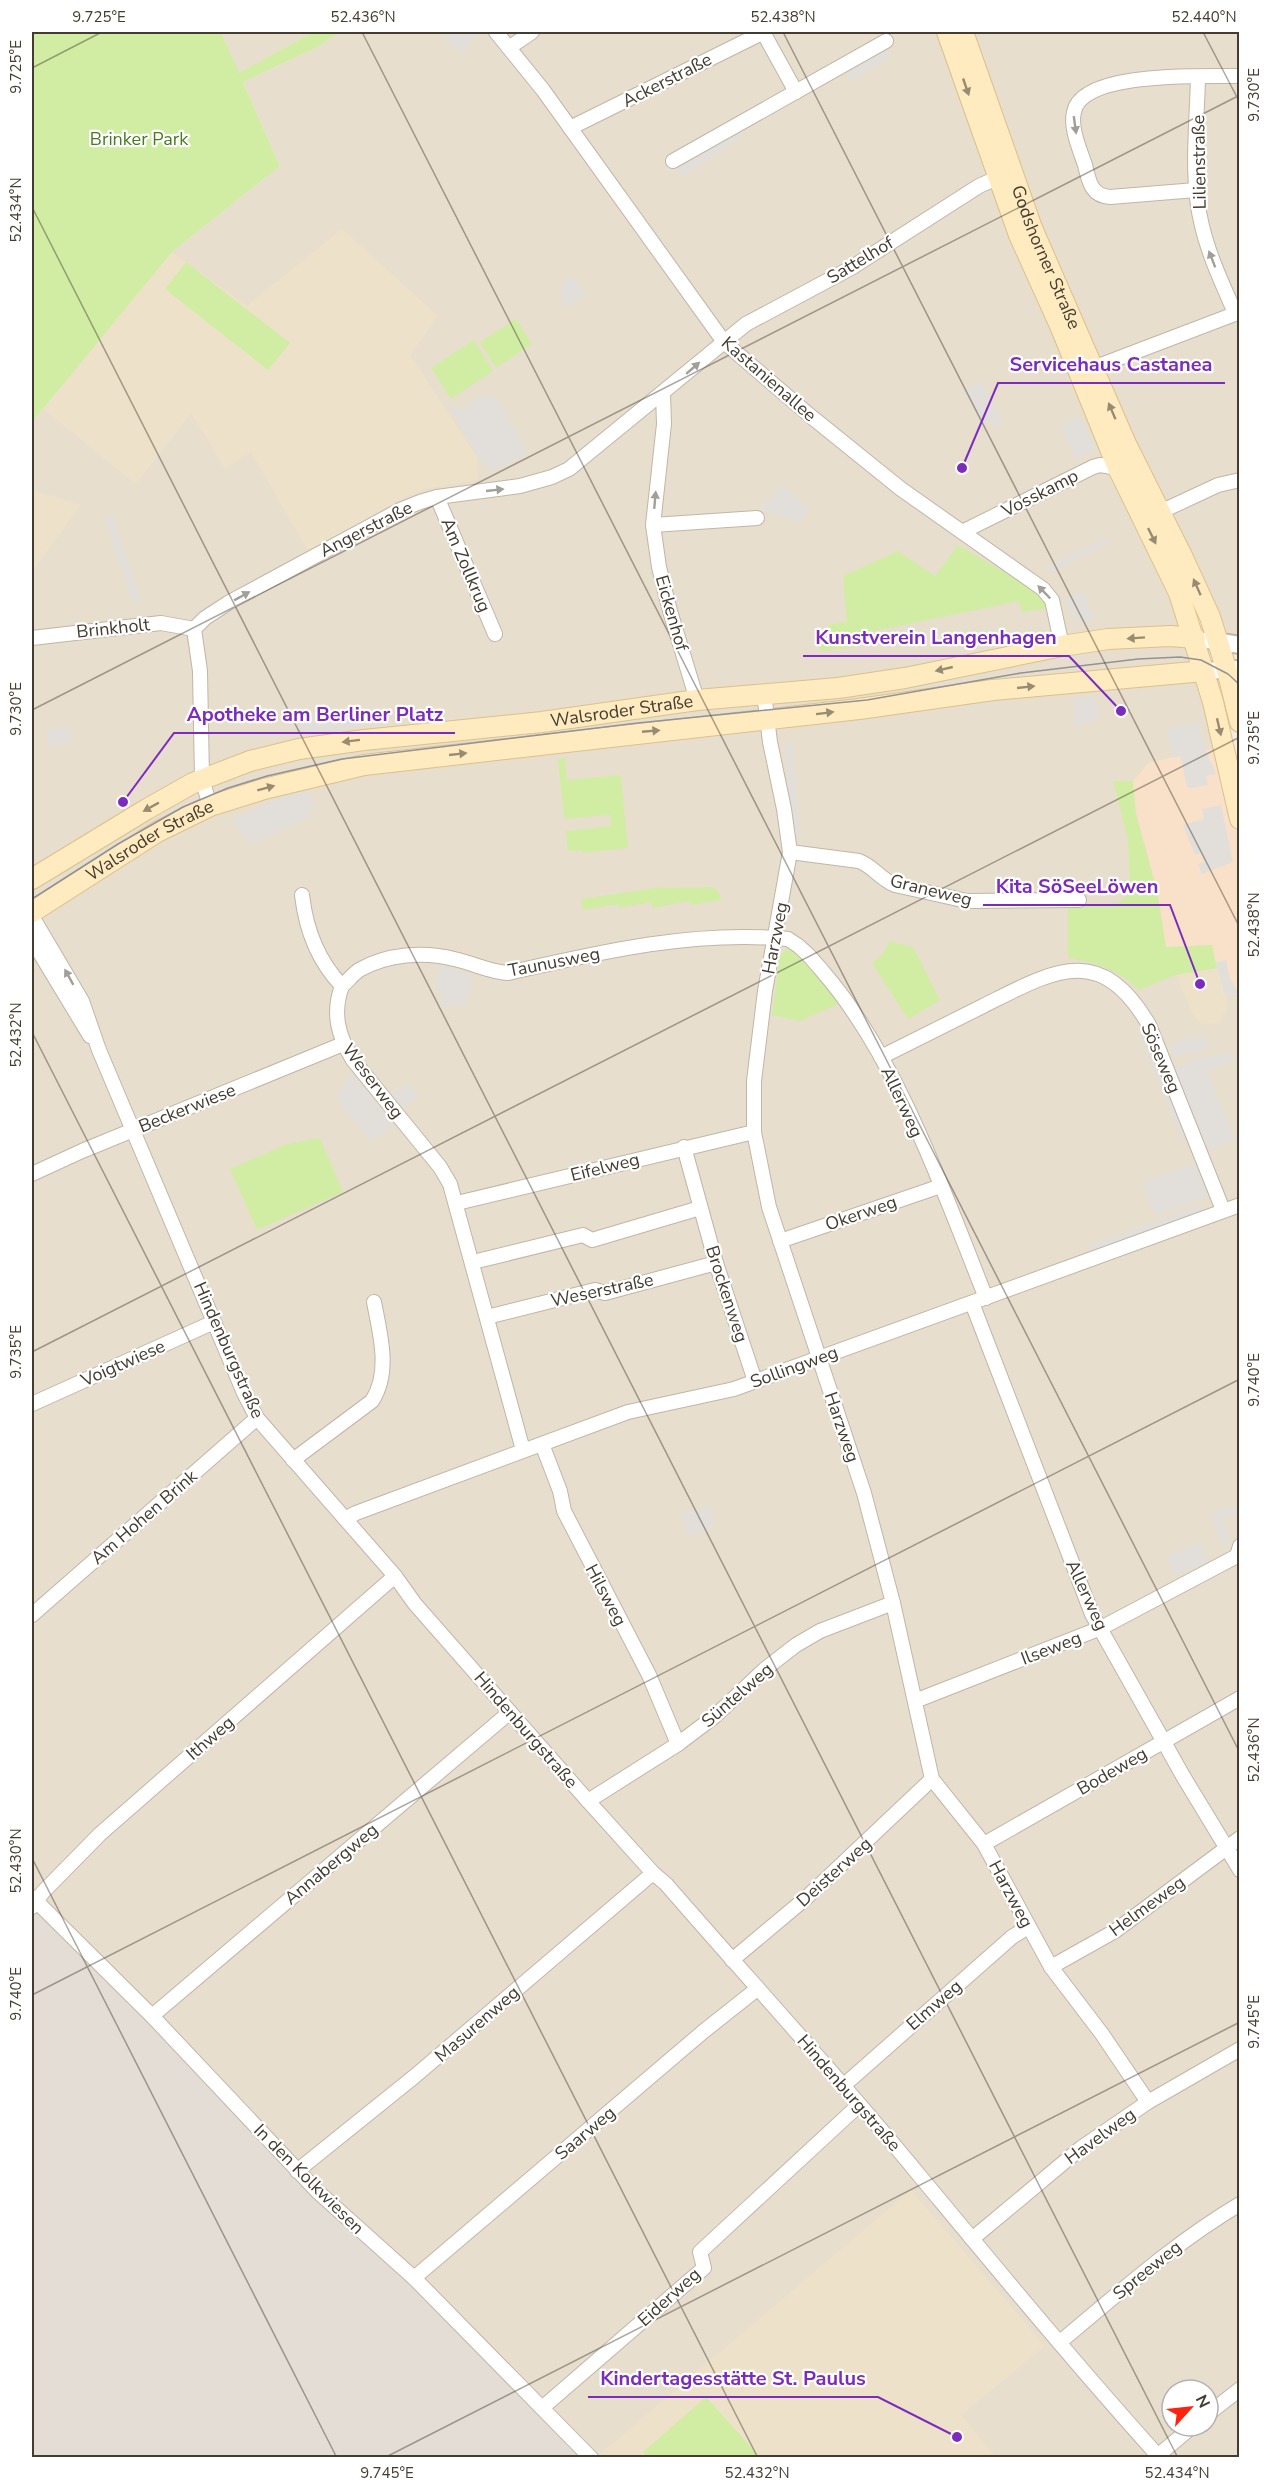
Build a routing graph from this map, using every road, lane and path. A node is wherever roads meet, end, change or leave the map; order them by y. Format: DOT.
graph roads {
  1 [pos="496,32"];
  2 [pos="532,32"];
  3 [pos="764,32"];
  4 [pos="947,32"];
  5 [pos="963,32"];
  6 [pos="886,41"];
  7 [pos="510,48"];
  8 [pos="1239,76"];
  9 [pos="1198,77"];
  10 [pos="796,92"];
  11 [pos="570,128"];
  12 [pos="673,161"];
  13 [pos="998,178"];
  14 [pos="1196,190"];
  15 [pos="1237,312"];
  16 [pos="724,342"];
  17 [pos="1093,368"];
  18 [pos="663,394"];
  19 [pos="1118,468"];
  20 [pos="1239,480"];
  21 [pos="437,497"];
  22 [pos="1160,512"];
  23 [pos="757,519"];
  24 [pos="653,525"];
  25 [pos="964,531"];
  26 [pos="194,628"];
  27 [pos="495,634"];
  28 [pos="32,638"];
  29 [pos="1195,638"];
  30 [pos="1219,641"];
  31 [pos="1239,645"];
  32 [pos="1062,646"];
  33 [pos="1233,669"];
  34 [pos="1204,671"];
  35 [pos="764,693"];
  36 [pos="697,700"];
  37 [pos="767,720"];
  38 [pos="1239,722"];
  39 [pos="202,779"];
  40 [pos="210,806"];
  41 [pos="1239,819"];
  42 [pos="790,852"];
  43 [pos="32,879"];
  44 [pos="302,895"];
  45 [pos="1079,900"];
  46 [pos="32,912"];
  47 [pos="32,921"];
  48 [pos="776,938"];
  49 [pos="32,940"];
  50 [pos="342,986"];
  51 [pos="343,1044"];
  52 [pos="99,1050"];
  53 [pos="881,1057"];
  54 [pos="134,1130"];
  55 [pos="754,1132"];
  56 [pos="684,1147"];
  57 [pos="32,1174"];
  58 [pos="941,1185"];
  59 [pos="457,1203"];
  60 [pos="1239,1205"];
  61 [pos="700,1208"];
  62 [pos="1223,1210"];
  63 [pos="780,1241"];
  64 [pos="473,1262"];
  65 [pos="716,1263"];
  66 [pos="986,1298"];
  67 [pos="374,1302"];
  68 [pos="972,1303"];
  69 [pos="487,1317"];
  70 [pos="214,1322"];
  71 [pos="819,1358"];
  72 [pos="755,1381"];
  73 [pos="32,1404"];
  74 [pos="257,1418"];
  75 [pos="542,1444"];
  76 [pos="523,1450"];
  77 [pos="293,1460"];
  78 [pos="345,1519"];
  79 [pos="1239,1546"];
  80 [pos="395,1576"];
  81 [pos="893,1603"];
  82 [pos="32,1615"];
  83 [pos="1101,1628"];
  84 [pos="1239,1698"];
  85 [pos="915,1701"];
  86 [pos="510,1712"];
  87 [pos="1164,1742"];
  88 [pos="678,1744"];
  89 [pos="932,1779"];
  90 [pos="588,1801"];
  91 [pos="1239,1838"];
  92 [pos="984,1844"];
  93 [pos="1226,1848"];
  94 [pos="1239,1870"];
  95 [pos="653,1873"];
  96 [pos="33,1902"];
  97 [pos="1028,1927"];
  98 [pos="732,1960"];
  99 [pos="1051,1967"];
  100 [pos="757,1989"];
  101 [pos="152,2016"];
  102 [pos="1239,2049"];
  103 [pos="843,2086"];
  104 [pos="1148,2102"];
  105 [pos="859,2105"];
  106 [pos="297,2171"];
  107 [pos="1239,2204"];
  108 [pos="972,2239"];
  109 [pos="414,2278"];
  110 [pos="1060,2342"];
  111 [pos="1239,2389"];
  112 [pos="1220,2404"];
  113 [pos="542,2408"];
  114 [pos="1180,2438"];
  115 [pos="591,2457"];
  116 [pos="1158,2457"];
  1 -- 7 [label="street, Kastanienallee"];
  2 -- 7 [label="street"];
  3 -- 10 [label="street, Ackerstraße"];
  3 -- 11 [label="street, Ackerstraße"];
  4 -- 13 [label="main road, Godshorner Straße, one-way"];
  5 -- 17 [label="main road, Godshorner Straße"];
  6 -- 10 [label="street"];
  7 -- 11 [label="street, Kastanienallee"];
  8 -- 9 [label="street"];
  9 -- 14 [label="street, Lilienstraße"];
  9 -- 14 [label="street, one-way"];
  10 -- 12 [label="street"];
  11 -- 16 [label="street, Kastanienallee"];
  13 -- 16 [label="street, Sattelhof"];
  13 -- 19 [label="main road, Godshorner Straße"];
  15 -- 14 [label="street, Lilienstraße, one-way"];
  15 -- 17 [label="street"];
  18 -- 16 [label="street, Angerstraße, one-way"];
  16 -- 25 [label="street, Kastanienallee"];
  22 -- 17 [label="main road, Godshorner Straße, one-way"];
  21 -- 18 [label="street, Angerstraße, one-way"];
  24 -- 18 [label="street, Eickenhof, one-way"];
  19 -- 25 [label="street, Vosskamp"];
  19 -- 29 [label="main road, Godshorner Straße, one-way"];
  20 -- 22 [label="street"];
  26 -- 21 [label="street, Angerstraße, one-way"];
  21 -- 27 [label="street, Am Zollkrug"];
  30 -- 22 [label="main road, Godshorner Straße, one-way"];
  23 -- 24 [label="street"];
  24 -- 36 [label="street, Eickenhof"];
  32 -- 25 [label="street, Kastanienallee, one-way"];
  26 -- 28 [label="street, Brinkholt"];
  26 -- 39 [label="street"];
  29 -- 30 [label="street, Walsroder Straße"];
  29 -- 32 [label="main road, Walsroder Straße, one-way"];
  29 -- 34 [label="main road, Godshorner Straße"];
  30 -- 31 [label="street, Walsroder Straße"];
  30 -- 33 [label="main road, Godshorner Straße"];
  32 -- 35 [label="main road, Walsroder Straße, one-way"];
  33 -- 34 [label="street, Walsroder Straße"];
  33 -- 38 [label="main road, Godshorner Straße"];
  37 -- 34 [label="main road, Walsroder Straße, one-way"];
  34 -- 41 [label="main road, Godshorner Straße, one-way"];
  35 -- 36 [label="main road, Walsroder Straße"];
  35 -- 37 [label="street, Harzweg"];
  36 -- 39 [label="main road, Walsroder Straße, one-way"];
  40 -- 37 [label="main road, Walsroder Straße, one-way"];
  37 -- 42 [label="street, Harzweg"];
  39 -- 40 [label="street"];
  39 -- 43 [label="main road, Walsroder Straße, one-way"];
  40 -- 46 [label="main road, Walsroder Straße"];
  42 -- 45 [label="street, Graneweg"];
  42 -- 48 [label="street, Harzweg"];
  44 -- 50 [label="street"];
  52 -- 47 [label="street, Hindenburgstraße, one-way"];
  48 -- 50 [label="street, Taunusweg"];
  48 -- 53 [label="street, Allerweg"];
  48 -- 55 [label="street, Harzweg"];
  49 -- 52 [label="street, Hindenburgstraße"];
  50 -- 51 [label="street, Weserweg"];
  51 -- 54 [label="street, Beckerwiese"];
  51 -- 59 [label="street, Weserweg"];
  52 -- 54 [label="street, Hindenburgstraße"];
  53 -- 58 [label="street, Allerweg"];
  53 -- 62 [label="street, Söseweg"];
  54 -- 57 [label="street, Beckerwiese"];
  54 -- 70 [label="street, Hindenburgstraße"];
  55 -- 56 [label="street, Eifelweg"];
  55 -- 63 [label="street, Harzweg"];
  56 -- 59 [label="street, Eifelweg"];
  56 -- 61 [label="street, Brockenweg"];
  58 -- 63 [label="street, Okerweg"];
  58 -- 66 [label="street, Allerweg"];
  59 -- 64 [label="street, Weserweg"];
  60 -- 62 [label="street, Sollingweg"];
  61 -- 64 [label="street"];
  61 -- 65 [label="street, Brockenweg"];
  62 -- 66 [label="street, Sollingweg"];
  63 -- 71 [label="street, Harzweg"];
  64 -- 69 [label="street, Weserweg"];
  65 -- 69 [label="street, Weserstraße"];
  65 -- 72 [label="street, Brockenweg"];
  66 -- 68 [label="street, Sollingweg"];
  67 -- 77 [label="street"];
  68 -- 71 [label="street, Sollingweg"];
  68 -- 83 [label="street, Allerweg"];
  69 -- 76 [label="street, Weserweg"];
  70 -- 73 [label="street, Voigtwiese"];
  70 -- 74 [label="street, Hindenburgstraße"];
  71 -- 72 [label="street, Sollingweg"];
  71 -- 81 [label="street, Harzweg"];
  72 -- 75 [label="street, Sollingweg"];
  74 -- 77 [label="street, Hindenburgstraße"];
  74 -- 82 [label="street, Am Hohen Brink"];
  75 -- 76 [label="street, Sollingweg"];
  75 -- 88 [label="street, Hilsweg"];
  76 -- 78 [label="street, Sollingweg"];
  77 -- 78 [label="street, Hindenburgstraße"];
  78 -- 80 [label="street, Hindenburgstraße"];
  79 -- 83 [label="street, Ilseweg"];
  80 -- 86 [label="street, Hindenburgstraße"];
  80 -- 96 [label="street, Ithweg"];
  81 -- 85 [label="street, Harzweg"];
  81 -- 88 [label="street, Süntelweg"];
  83 -- 85 [label="street, Ilseweg"];
  83 -- 87 [label="street, Allerweg"];
  84 -- 87 [label="street, Bodeweg"];
  85 -- 89 [label="street, Harzweg"];
  86 -- 90 [label="street, Hindenburgstraße"];
  86 -- 101 [label="street, Annabergweg"];
  87 -- 92 [label="street, Bodeweg"];
  87 -- 93 [label="street, Allerweg"];
  88 -- 90 [label="street, Süntelweg"];
  89 -- 92 [label="street, Harzweg"];
  89 -- 98 [label="street, Deisterweg"];
  90 -- 95 [label="street, Hindenburgstraße"];
  91 -- 93 [label="street, Helmeweg"];
  92 -- 97 [label="street, Harzweg"];
  93 -- 94 [label="street, Allerweg"];
  93 -- 99 [label="street, Helmeweg"];
  95 -- 98 [label="street, Hindenburgstraße"];
  95 -- 106 [label="street, Masurenweg"];
  96 -- 101 [label="street, In den Kolkwiesen"];
  97 -- 99 [label="street, Harzweg"];
  97 -- 103 [label="street, Elmweg"];
  98 -- 100 [label="street, Hindenburgstraße"];
  99 -- 104 [label="street, Harzweg"];
  100 -- 103 [label="street, Hindenburgstraße"];
  100 -- 109 [label="street, Saarweg"];
  101 -- 106 [label="street, In den Kolkwiesen"];
  102 -- 104 [label="street, Havelweg"];
  103 -- 105 [label="street, Hindenburgstraße"];
  104 -- 108 [label="street, Havelweg"];
  105 -- 108 [label="street, Hindenburgstraße"];
  105 -- 113 [label="street, Eiderweg"];
  106 -- 109 [label="street, In den Kolkwiesen"];
  107 -- 110 [label="street, Spreeweg"];
  108 -- 110 [label="street, Hindenburgstraße"];
  109 -- 113 [label="street, In den Kolkwiesen"];
  110 -- 116 [label="street, Hindenburgstraße"];
  111 -- 112 [label="street"];
  113 -- 115 [label="street, In den Kolkwiesen"];
  114 -- 116 [label="street"];
}
